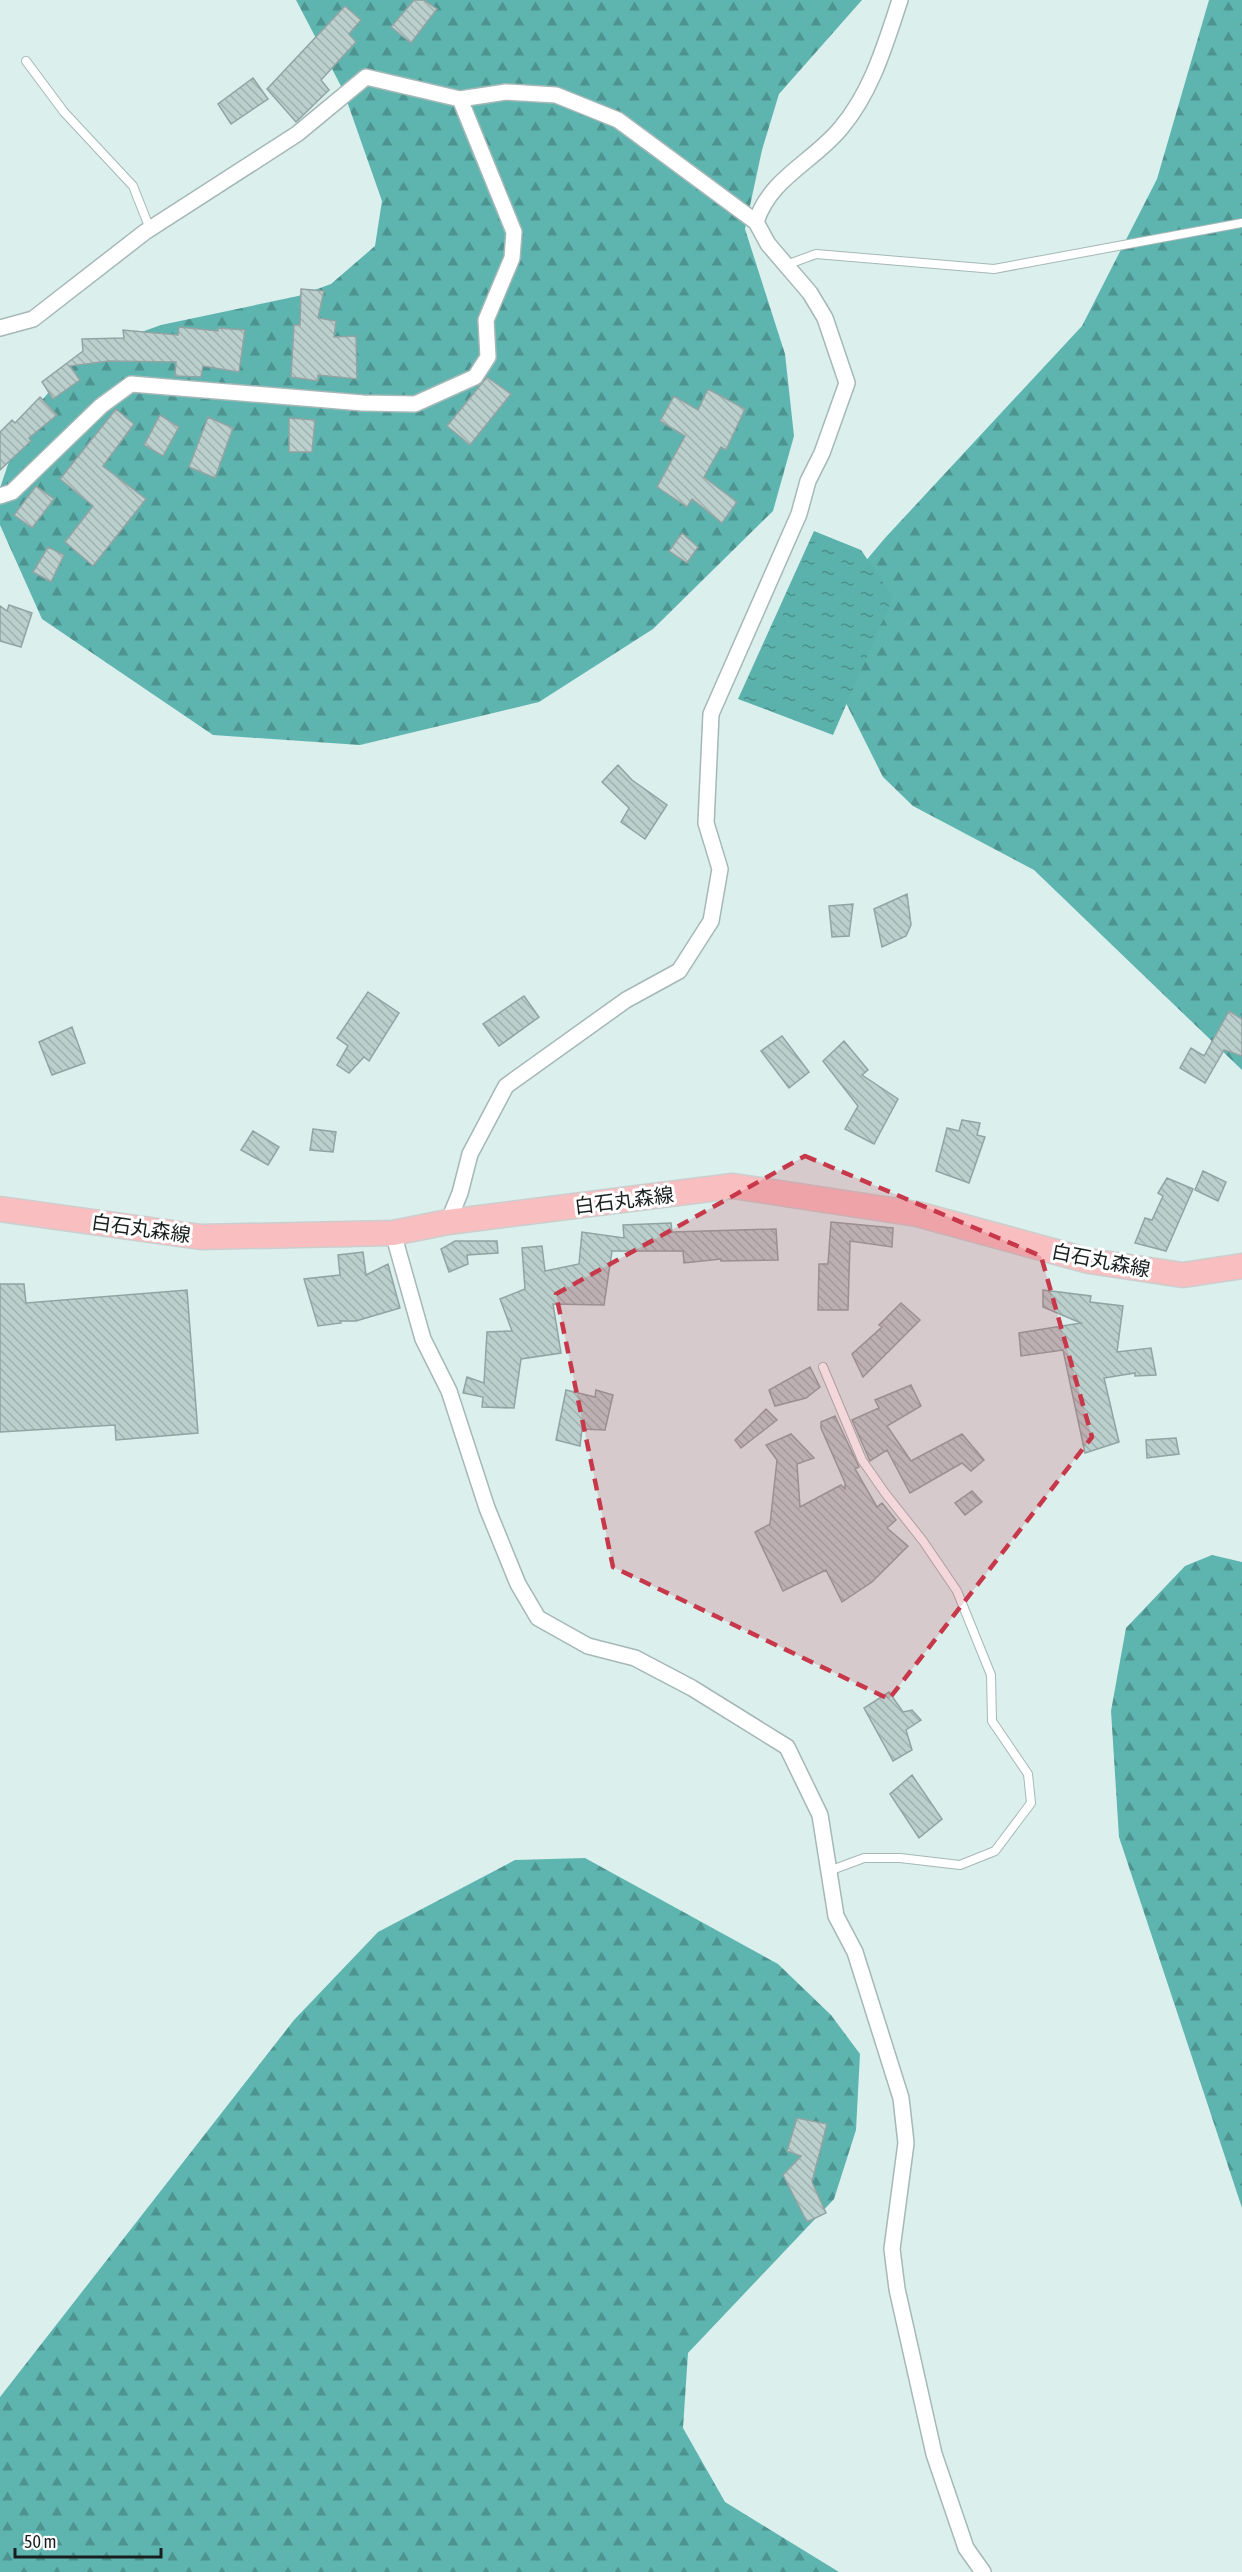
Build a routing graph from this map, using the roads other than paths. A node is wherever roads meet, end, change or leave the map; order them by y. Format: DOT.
graph roads {
  1 [pos="900,0"];
  2 [pos="26,61"];
  3 [pos="460,99"];
  4 [pos="756,222"];
  5 [pos="1242,224"];
  6 [pos="150,229"];
  7 [pos="786,265"];
  8 [pos="0,328"];
  9 [pos="0,496"];
  10 [pos="0,1209"];
  11 [pos="448,1222"];
  12 [pos="393,1233"];
  13 [pos="1242,1266"];
  14 [pos="823,1367"];
  15 [pos="829,1871"];
  16 [pos="983,2572"];
  1 -- 4 [label="street"];
  2 -- 6 [label="lane"];
  3 -- 4 [label="street"];
  3 -- 6 [label="street"];
  3 -- 9 [label="street"];
  4 -- 7 [label="street"];
  5 -- 7 [label="lane"];
  6 -- 8 [label="street"];
  7 -- 11 [label="street"];
  10 -- 12 [label="main road, 白石丸森線"];
  11 -- 12 [label="main road, 白石丸森線"];
  11 -- 13 [label="main road, 白石丸森線"];
  12 -- 15 [label="street"];
  14 -- 15 [label="lane"];
  15 -- 16 [label="street"];
}
